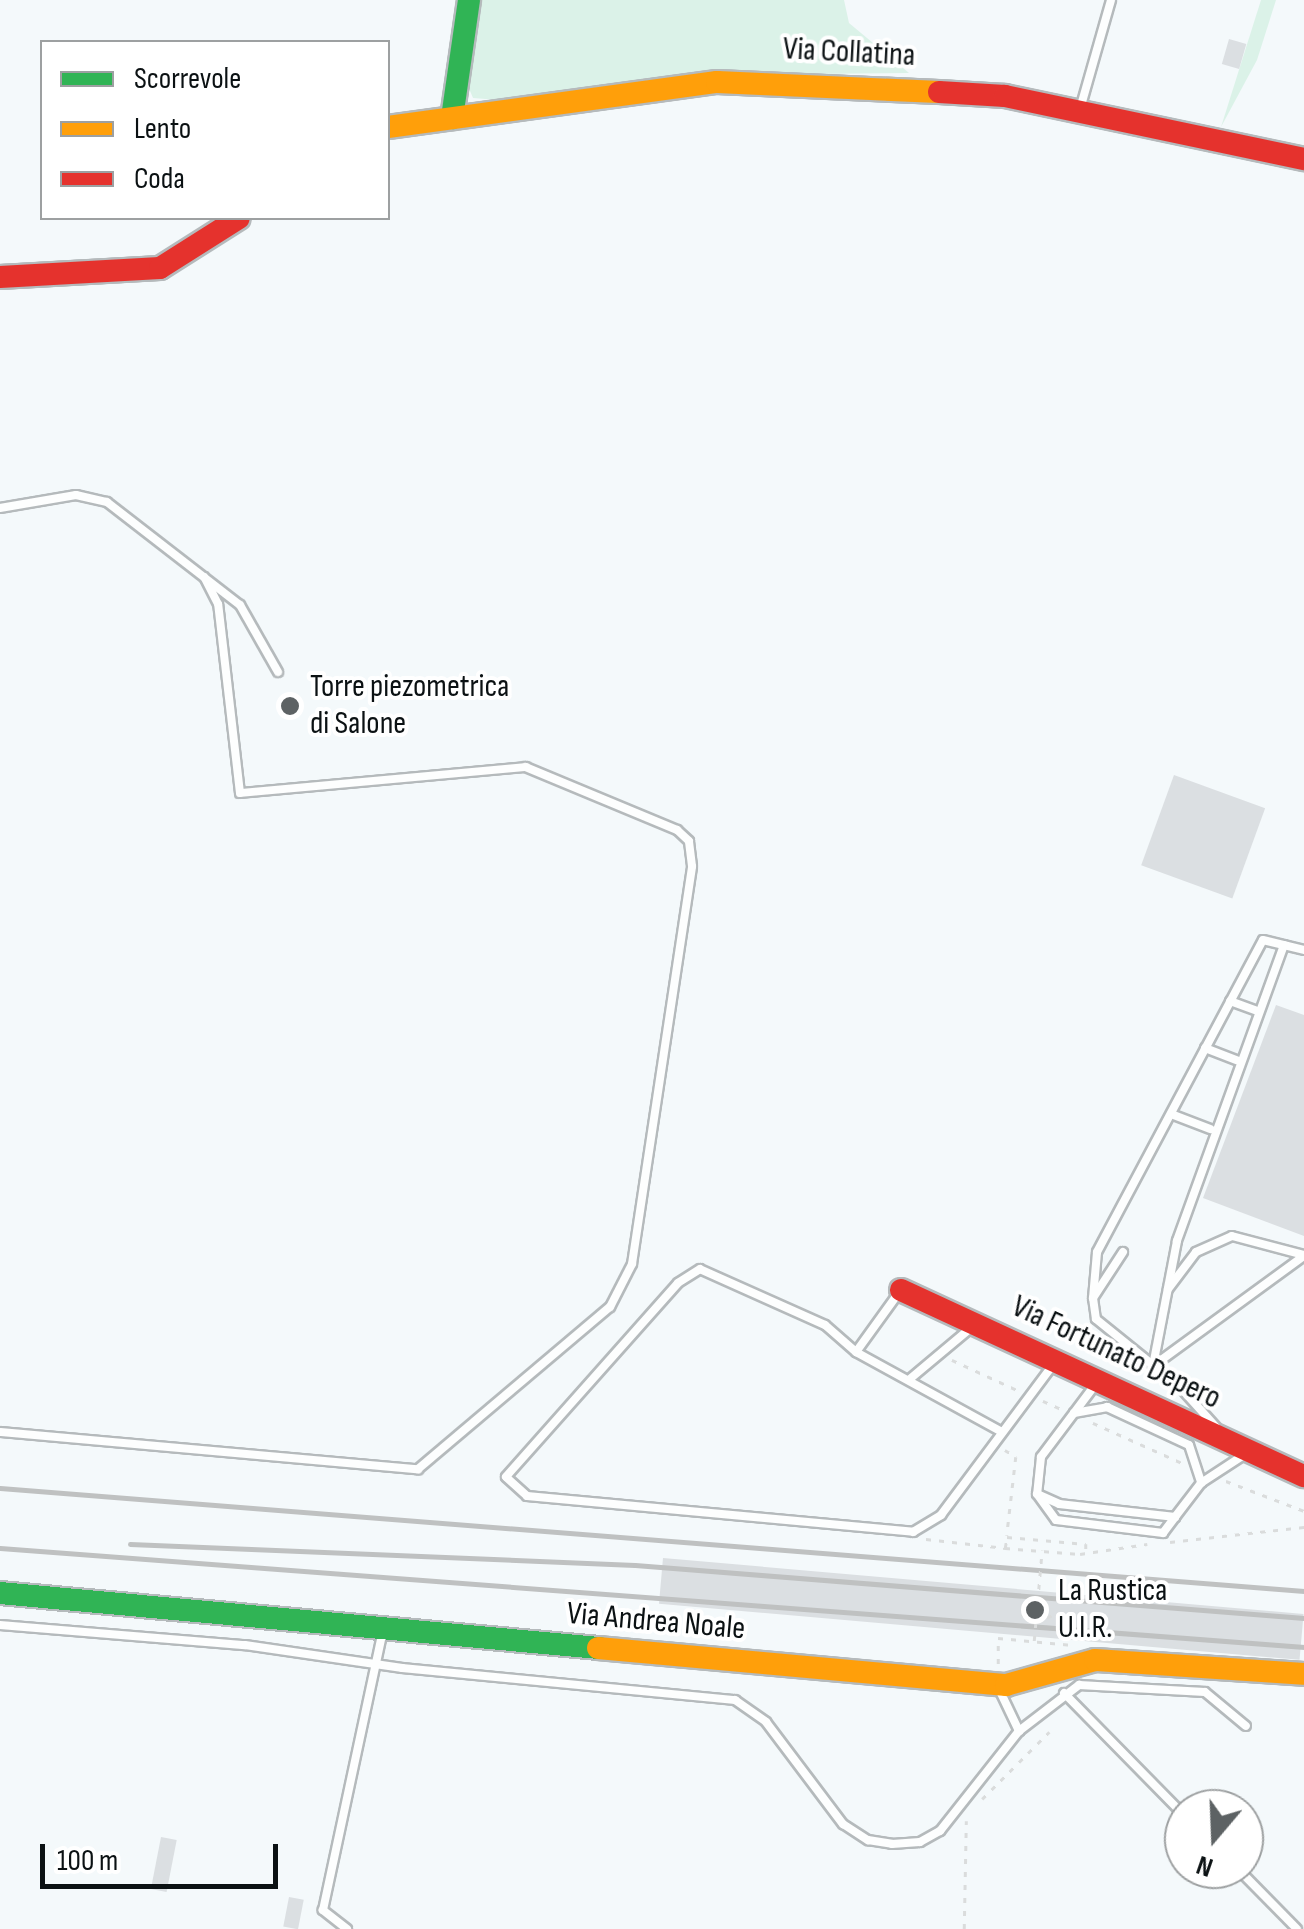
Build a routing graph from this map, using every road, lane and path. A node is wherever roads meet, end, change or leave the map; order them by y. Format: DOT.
graph roads {
  1 [pos="470,0"];
  2 [pos="1111,0"];
  3 [pos="1078,114"];
  4 [pos="452,118"];
  5 [pos="390,127"];
  6 [pos="1304,159"];
  7 [pos="236,220"];
  8 [pos="0,277"];
  9 [pos="0,508"];
  10 [pos="204,577"];
  11 [pos="278,672"];
  12 [pos="1284,945"];
  13 [pos="1304,950"];
  14 [pos="1230,1002"];
  15 [pos="1255,1010"];
  16 [pos="1206,1048"];
  17 [pos="1237,1060"];
  18 [pos="1171,1114"];
  19 [pos="1210,1129"];
  20 [pos="1123,1252"];
  21 [pos="1304,1256"];
  22 [pos="901,1290"];
  23 [pos="1167,1291"];
  24 [pos="1093,1298"];
  25 [pos="976,1324"];
  26 [pos="856,1352"];
  27 [pos="939,1354"];
  28 [pos="1055,1362"];
  29 [pos="1152,1366"];
  30 [pos="911,1378"];
  31 [pos="1098,1382"];
  32 [pos="1031,1396"];
  33 [pos="1072,1414"];
  34 [pos="0,1432"];
  35 [pos="1002,1432"];
  36 [pos="994,1443"];
  37 [pos="1240,1446"];
  38 [pos="1199,1470"];
  39 [pos="1211,1475"];
  40 [pos="1304,1476"];
  41 [pos="1201,1483"];
  42 [pos="1037,1494"];
  43 [pos="1304,1511"];
  44 [pos="1175,1516"];
  45 [pos="1304,1527"];
  46 [pos="913,1532"];
  47 [pos="1006,1536"];
  48 [pos="1005,1548"];
  49 [pos="1042,1550"];
  50 [pos="1086,1551"];
  51 [pos="0,1593"];
  52 [pos="1022,1614"];
  53 [pos="1054,1614"];
  54 [pos="1035,1623"];
  55 [pos="0,1625"];
  56 [pos="383,1630"];
  57 [pos="1034,1641"];
  58 [pos="1073,1645"];
  59 [pos="376,1665"];
  60 [pos="1304,1674"];
  61 [pos="997,1684"];
  62 [pos="1064,1693"];
  63 [pos="1246,1726"];
  64 [pos="1020,1731"];
  65 [pos="1049,1732"];
  66 [pos="1164,1795"];
  67 [pos="980,1801"];
  68 [pos="966,1815"];
  69 [pos="1258,1889"];
  70 [pos="347,1929"];
  71 [pos="964,1929"];
  72 [pos="1297,1929"];
  1 -- 4 [label="street"];
  2 -- 3 [label="lane"];
  3 -- 4 [label="street, Via Collatina"];
  3 -- 6 [label="street, Via Collatina"];
  4 -- 5 [label="street, Via Collatina"];
  7 -- 8 [label="street"];
  9 -- 10 [label="lane"];
  10 -- 11 [label="lane"];
  10 -- 34 [label="lane"];
  12 -- 13 [label="lane"];
  12 -- 14 [label="lane"];
  12 -- 23 [label="lane"];
  14 -- 15 [label="lane"];
  14 -- 16 [label="lane"];
  16 -- 17 [label="lane"];
  16 -- 18 [label="lane"];
  18 -- 19 [label="lane"];
  18 -- 24 [label="lane"];
  20 -- 24 [label="lane"];
  21 -- 23 [label="lane"];
  21 -- 29 [label="lane"];
  22 -- 25 [label="street, Via Fortunato Depero"];
  22 -- 26 [label="lane"];
  23 -- 29 [label="lane"];
  24 -- 29 [label="lane"];
  25 -- 27 [label="lane"];
  25 -- 28 [label="street, Via Fortunato Depero"];
  26 -- 30 [label="lane"];
  26 -- 46 [label="lane"];
  27 -- 30 [label="lane"];
  27 -- 32 [label="path"];
  28 -- 31 [label="street, Via Fortunato Depero"];
  28 -- 32 [label="lane"];
  29 -- 37 [label="lane"];
  30 -- 35 [label="lane"];
  31 -- 33 [label="lane"];
  31 -- 37 [label="street, Via Fortunato Depero"];
  32 -- 33 [label="path"];
  32 -- 35 [label="lane"];
  33 -- 38 [label="path"];
  33 -- 38 [label="lane"];
  33 -- 42 [label="lane"];
  35 -- 36 [label="lane"];
  36 -- 46 [label="lane"];
  36 -- 47 [label="path"];
  37 -- 39 [label="lane"];
  37 -- 40 [label="street, Via Fortunato Depero"];
  38 -- 41 [label="lane"];
  39 -- 41 [label="lane"];
  39 -- 43 [label="path"];
  41 -- 44 [label="lane"];
  42 -- 44 [label="lane"];
  42 -- 44 [label="lane"];
  45 -- 50 [label="path"];
  46 -- 48 [label="path"];
  47 -- 48 [label="path"];
  47 -- 50 [label="path"];
  48 -- 49 [label="path"];
  49 -- 50 [label="path"];
  49 -- 54 [label="path, bridge"];
  51 -- 56 [label="street, Via Andrea Noale"];
  52 -- 54 [label="path"];
  53 -- 54 [label="path"];
  54 -- 57 [label="path, bridge"];
  55 -- 59 [label="lane"];
  56 -- 59 [label="lane"];
  56 -- 61 [label="street, Via Andrea Noale"];
  57 -- 58 [label="path"];
  57 -- 61 [label="path"];
  59 -- 64 [label="lane"];
  59 -- 70 [label="lane"];
  60 -- 61 [label="street, Via Andrea Noale"];
  61 -- 64 [label="lane"];
  62 -- 63 [label="lane"];
  62 -- 64 [label="lane"];
  62 -- 66 [label="lane"];
  65 -- 67 [label="path"];
  68 -- 71 [label="path"];
  69 -- 72 [label="lane"];
}
